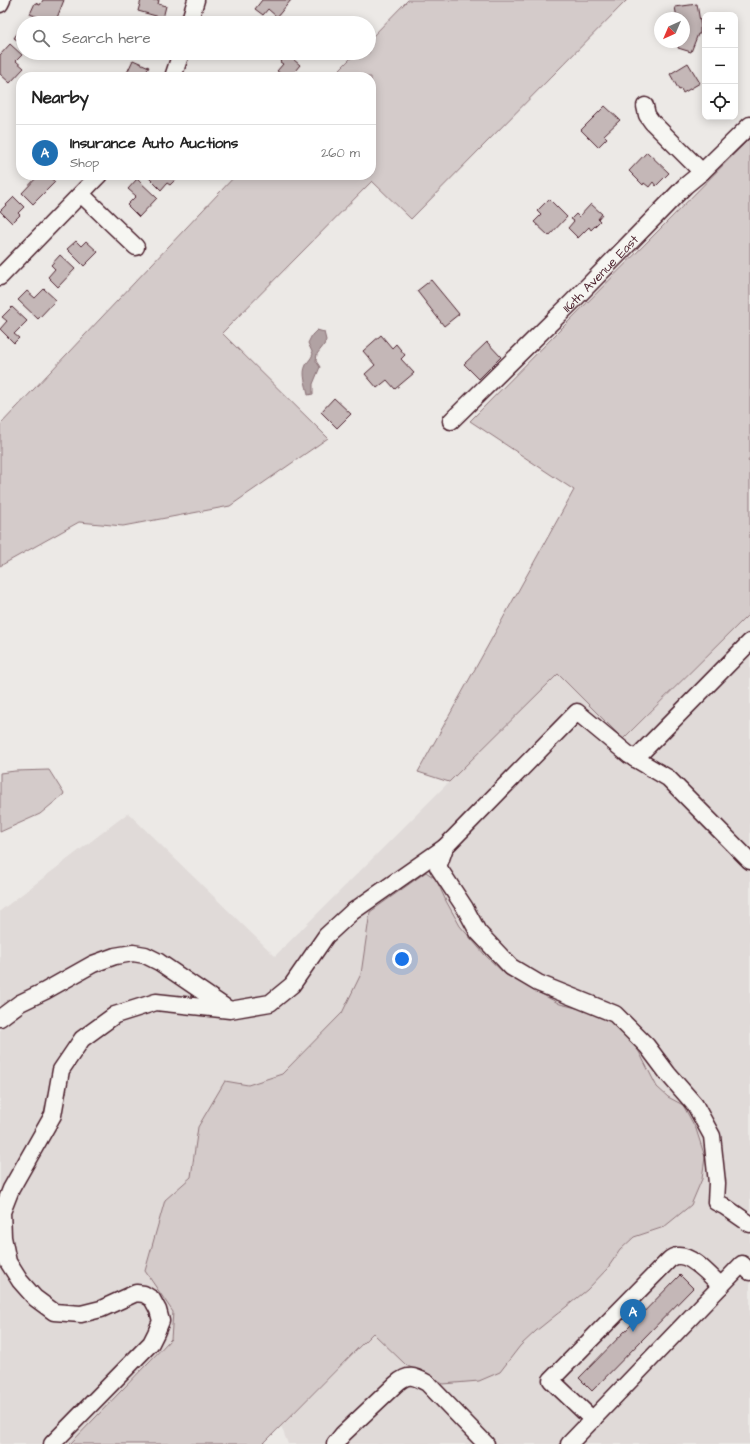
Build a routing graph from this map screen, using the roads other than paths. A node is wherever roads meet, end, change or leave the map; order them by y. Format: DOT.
graph roads {
  1 [pos="2,0"];
  2 [pos="196,0"];
  3 [pos="0,4"];
  4 [pos="192,16"];
  5 [pos="179,60"];
  6 [pos="175,72"];
  7 [pos="645,106"];
  8 [pos="750,125"];
  9 [pos="702,172"];
  10 [pos="94,180"];
  11 [pos="81,194"];
  12 [pos="136,247"];
  13 [pos="0,277"];
  14 [pos="451,421"];
  15 [pos="750,642"];
  16 [pos="635,759"];
  17 [pos="445,847"];
  18 [pos="750,861"];
  19 [pos="230,1010"];
  20 [pos="0,1018"];
  21 [pos="750,1222"];
  22 [pos="747,1264"];
  23 [pos="721,1286"];
  24 [pos="592,1420"];
  25 [pos="52,1444"];
  26 [pos="335,1444"];
  27 [pos="486,1444"];
  28 [pos="569,1444"];
  1 -- 3 [label="street"];
  2 -- 4 [label="street"];
  5 -- 6 [label="street"];
  7 -- 9 [label="street"];
  8 -- 9 [label="street, 116th Avenue East"];
  9 -- 14 [label="street, 116th Avenue East"];
  10 -- 11 [label="street"];
  11 -- 12 [label="street"];
  11 -- 13 [label="street"];
  15 -- 16 [label="street"];
  16 -- 17 [label="street"];
  16 -- 18 [label="street"];
  17 -- 19 [label="street"];
  17 -- 21 [label="street"];
  19 -- 20 [label="street"];
  19 -- 25 [label="street"];
  22 -- 23 [label="street"];
  23 -- 24 [label="street"];
  23 -- 24 [label="street"];
  24 -- 28 [label="street"];
  26 -- 27 [label="street"];
}
